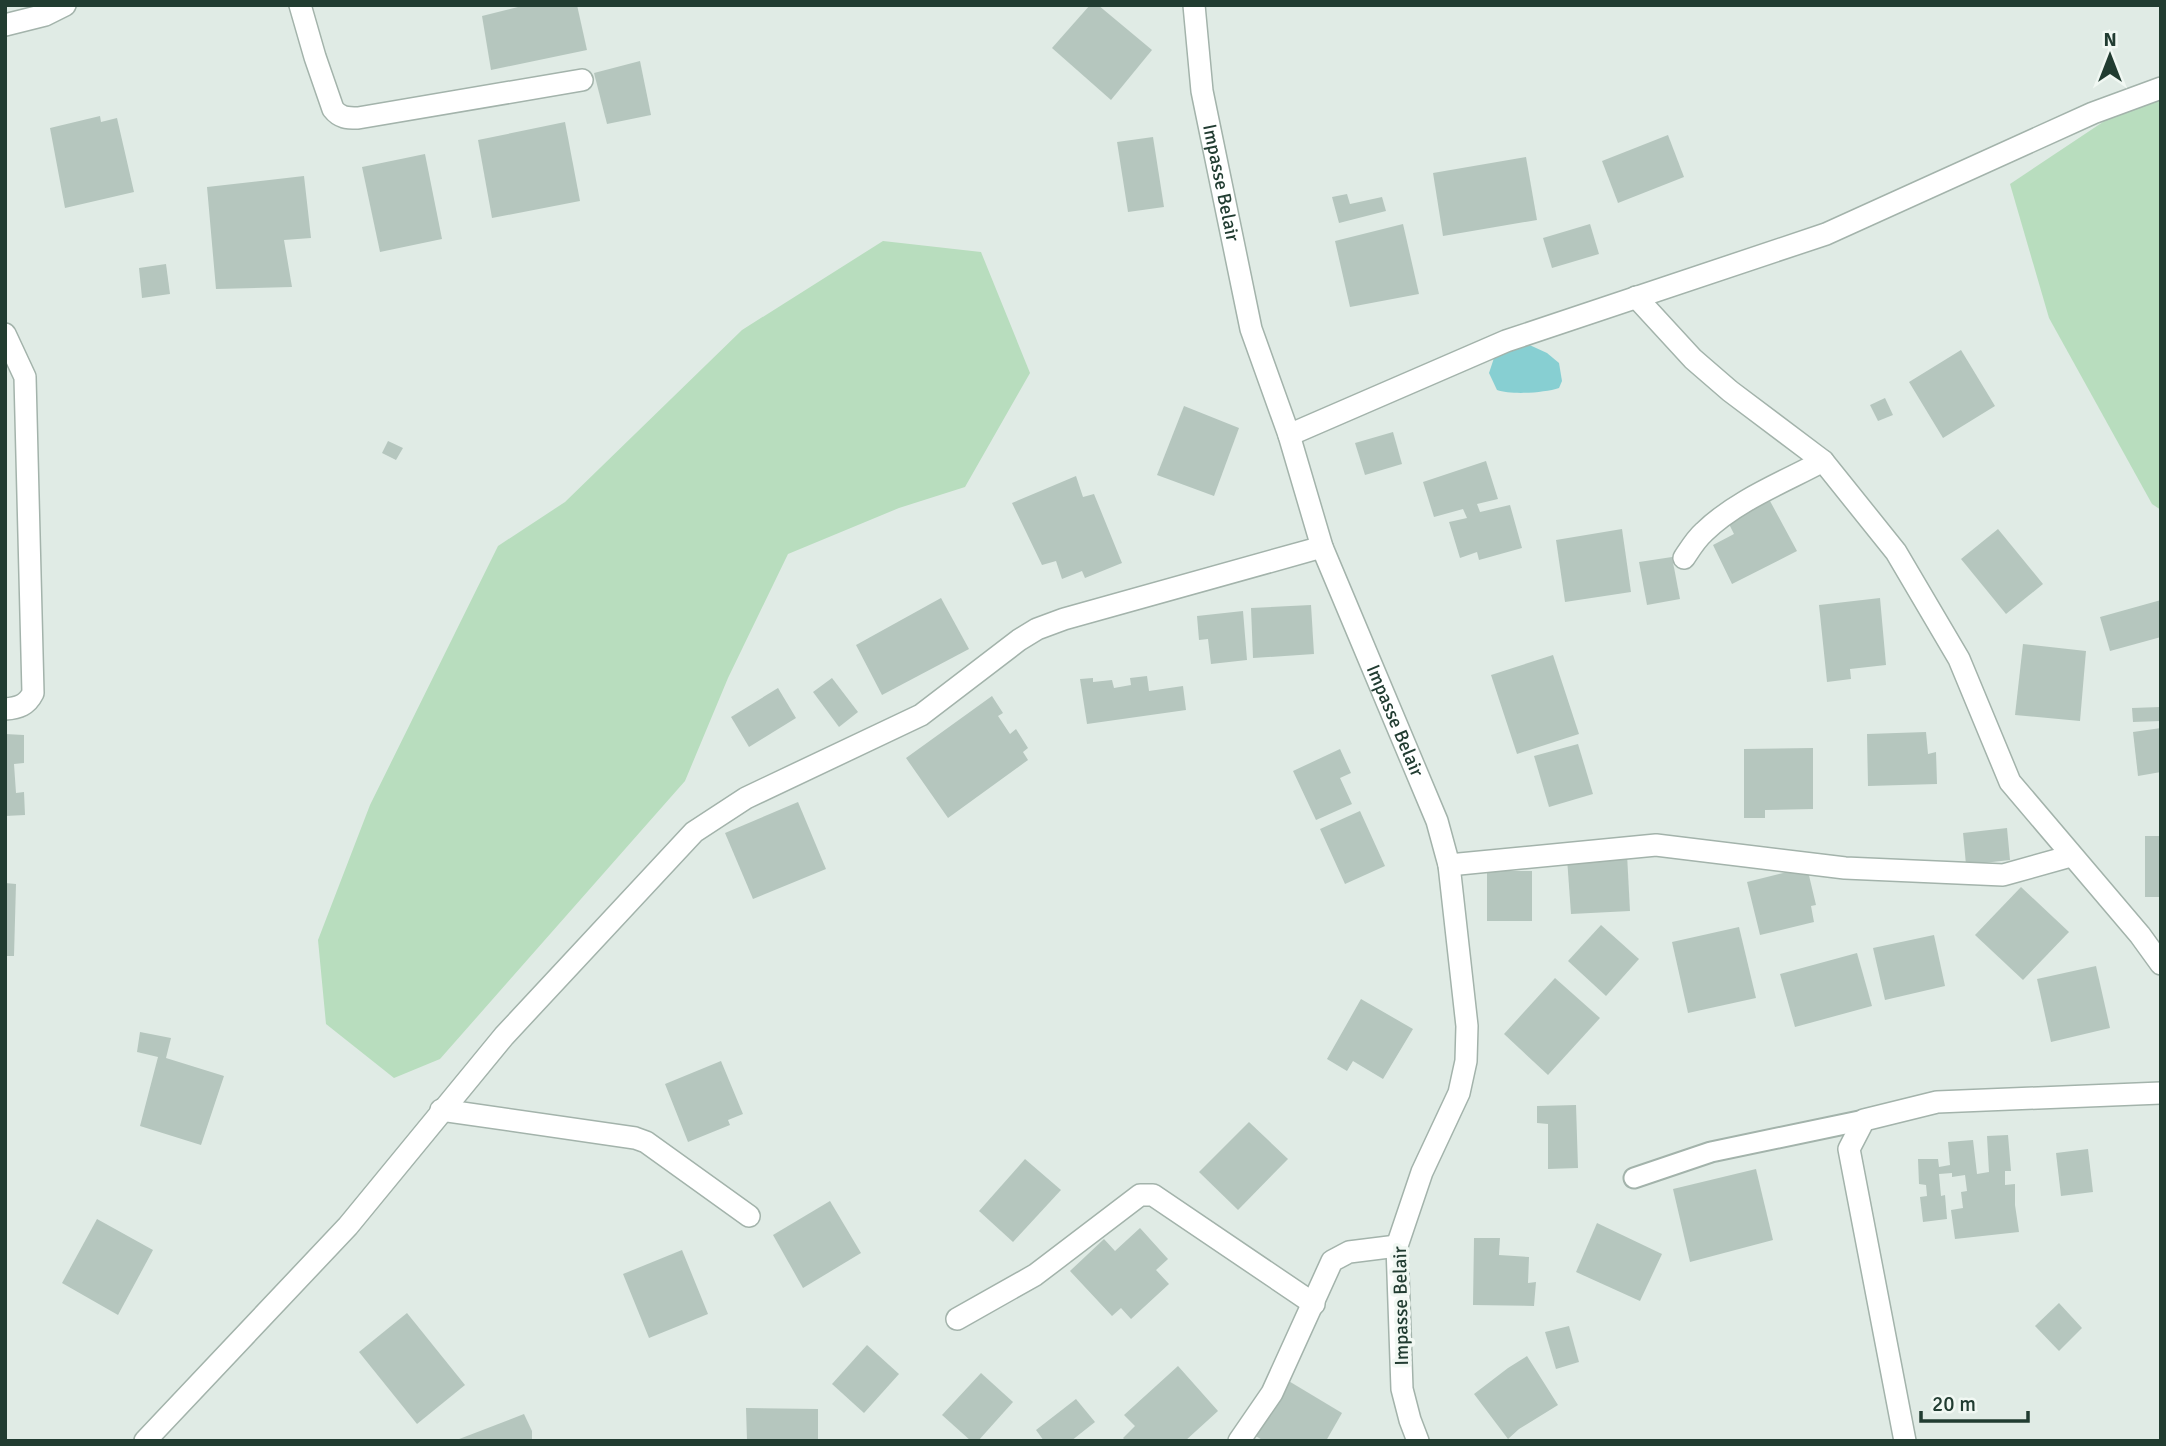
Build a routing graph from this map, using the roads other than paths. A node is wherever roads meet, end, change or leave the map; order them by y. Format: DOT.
graph roads {
  1 [pos="65,5"];
  2 [pos="300,5"];
  3 [pos="1194,5"];
  4 [pos="5,25"];
  5 [pos="582,80"];
  6 [pos="2161,88"];
  7 [pos="1636,297"];
  8 [pos="5,334"];
  9 [pos="1289,435"];
  10 [pos="1823,461"];
  11 [pos="1322,547"];
  12 [pos="1684,558"];
  13 [pos="5,709"];
  14 [pos="2071,856"];
  15 [pos="1449,865"];
  16 [pos="2161,964"];
  17 [pos="2161,1093"];
  18 [pos="441,1110"];
  19 [pos="1864,1120"];
  20 [pos="1633,1178"];
  21 [pos="749,1216"];
  22 [pos="1396,1246"];
  23 [pos="1314,1304"];
  24 [pos="957,1319"];
  25 [pos="145,1441"];
  26 [pos="1238,1441"];
  27 [pos="1418,1441"];
  28 [pos="1905,1441"];
  1 -- 4 [label="street"];
  2 -- 5 [label="street"];
  3 -- 9 [label="street, Impasse Belair"];
  6 -- 7 [label="street"];
  7 -- 9 [label="street"];
  7 -- 10 [label="street"];
  8 -- 13 [label="street"];
  9 -- 11 [label="street, Impasse Belair"];
  10 -- 12 [label="street"];
  10 -- 14 [label="street"];
  11 -- 15 [label="street, Impasse Belair"];
  11 -- 18 [label="street"];
  14 -- 15 [label="street"];
  14 -- 16 [label="street"];
  15 -- 22 [label="street, Impasse Belair"];
  17 -- 19 [label="street"];
  18 -- 21 [label="street"];
  18 -- 25 [label="street"];
  19 -- 20 [label="lane"];
  19 -- 28 [label="street"];
  22 -- 23 [label="street"];
  22 -- 27 [label="street, Impasse Belair"];
  23 -- 24 [label="street"];
  23 -- 26 [label="street"];
}
